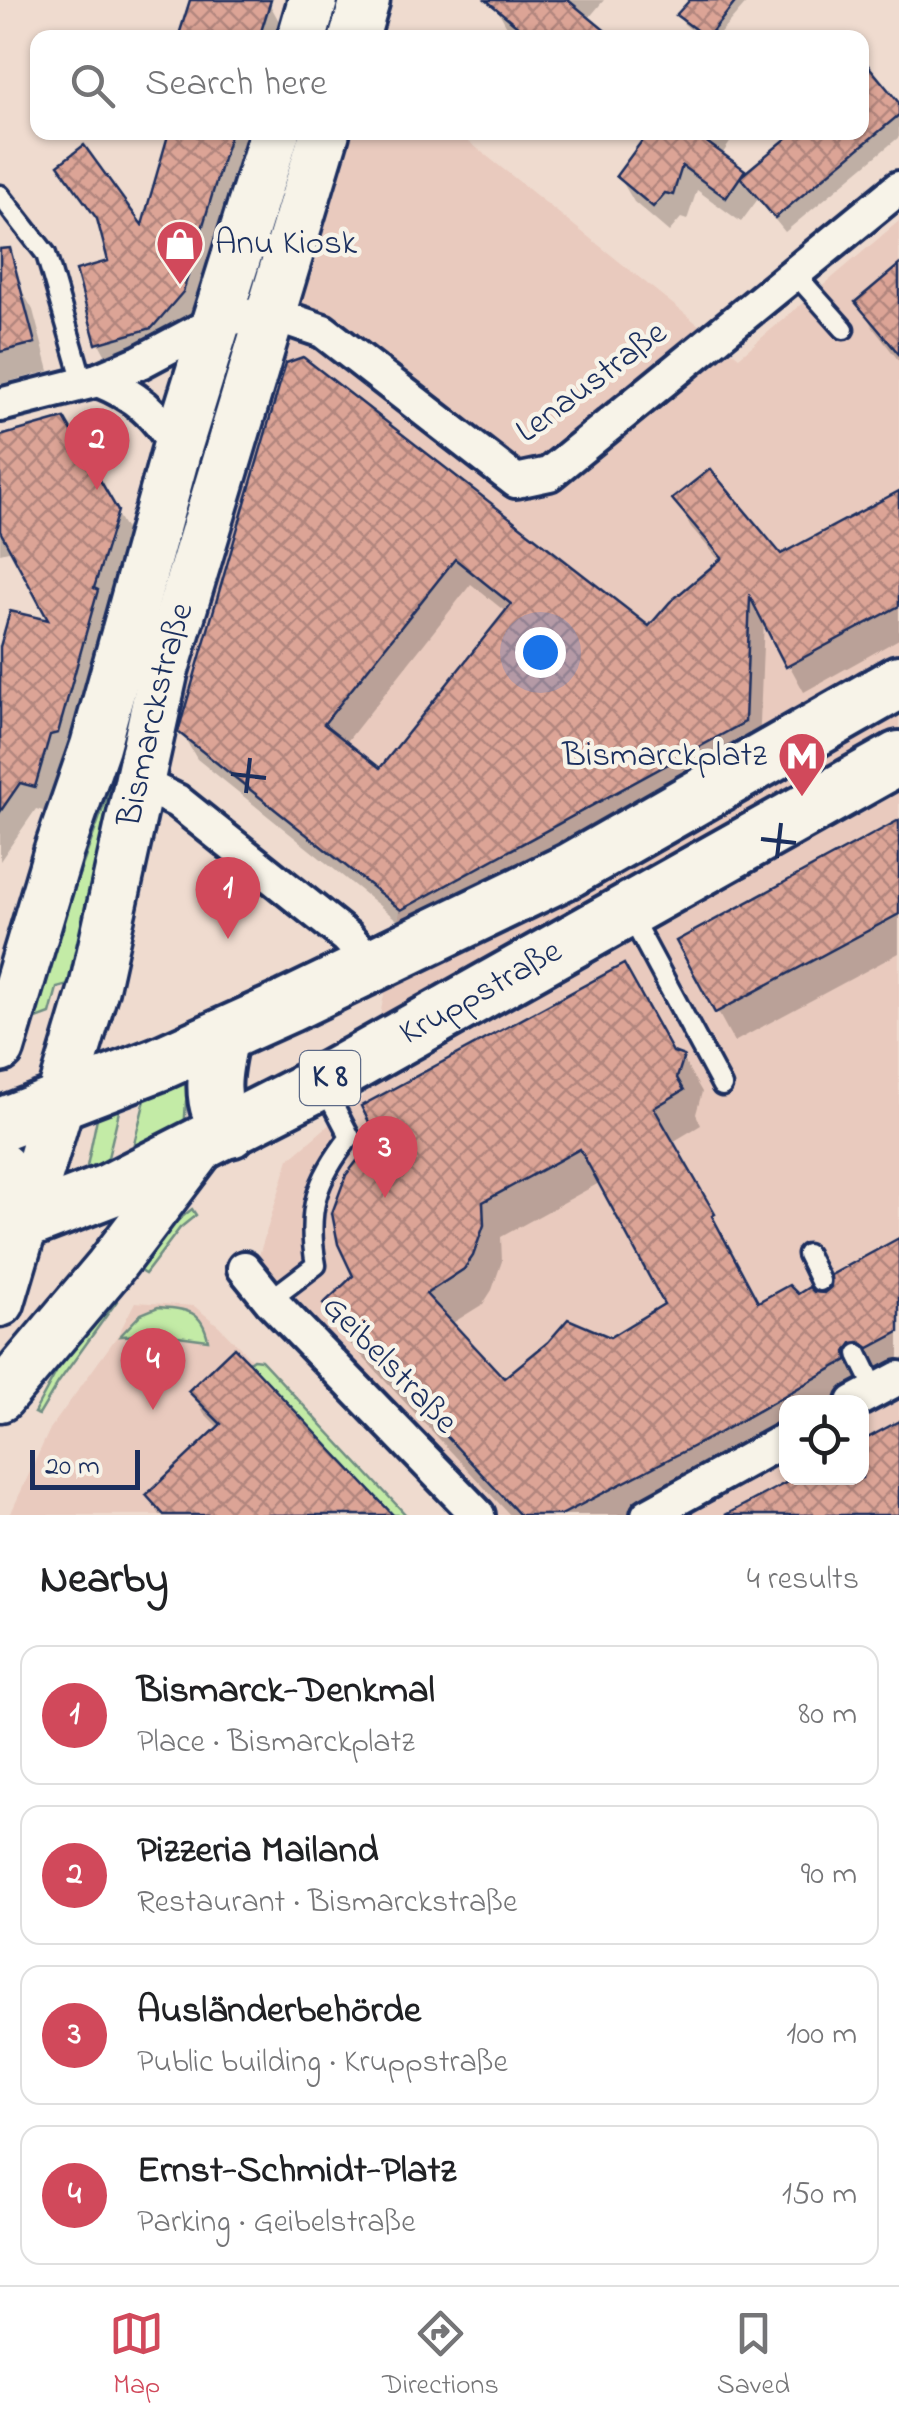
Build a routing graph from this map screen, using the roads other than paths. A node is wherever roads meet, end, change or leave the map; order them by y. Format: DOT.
graph roads {
  1 [pos="313,0"];
  2 [pos="365,0"];
  3 [pos="304,30"];
  4 [pos="356,30"];
  5 [pos="272,140"];
  6 [pos="323,140"];
  7 [pos="899,188"];
  8 [pos="0,195"];
  9 [pos="796,274"];
  10 [pos="270,313"];
  11 [pos="219,320"];
  12 [pos="844,329"];
  13 [pos="90,381"];
  14 [pos="0,405"];
  15 [pos="178,448"];
  16 [pos="899,682"];
  17 [pos="899,758"];
  18 [pos="138,782"];
  19 [pos="58,854"];
  20 [pos="629,913"];
  21 [pos="0,934"];
  22 [pos="373,965"];
  23 [pos="222,1036"];
  24 [pos="0,1048"];
  25 [pos="322,1082"];
  26 [pos="722,1086"];
  27 [pos="60,1102"];
  28 [pos="0,1124"];
  29 [pos="216,1138"];
  30 [pos="0,1168"];
  31 [pos="11,1228"];
  32 [pos="807,1254"];
  33 [pos="244,1268"];
  34 [pos="820,1281"];
  35 [pos="270,1300"];
  36 [pos="0,1302"];
  37 [pos="858,1354"];
  38 [pos="876,1390"];
  39 [pos="0,1397"];
  40 [pos="779,1444"];
  41 [pos="478,1515"];
  42 [pos="648,1515"];
  1 -- 3 [label="main road"];
  2 -- 4 [label="main road"];
  5 -- 11 [label="main road, Bismarckstraße"];
  6 -- 10 [label="main road, Bismarckstraße"];
  7 -- 9 [label="street, Lenaustraße"];
  8 -- 13 [label="lane"];
  9 -- 10 [label="street, Lenaustraße"];
  9 -- 12 [label="lane"];
  10 -- 11 [label="street"];
  10 -- 18 [label="main road, Bismarckstraße"];
  11 -- 13 [label="street"];
  11 -- 15 [label="main road, Bismarckstraße"];
  13 -- 14 [label="street"];
  13 -- 15 [label="street"];
  15 -- 19 [label="main road, Bismarckstraße"];
  16 -- 22 [label="main road, Kruppstraße / K 8"];
  17 -- 20 [label="main road, Kruppstraße / K 8"];
  18 -- 22 [label="street"];
  18 -- 27 [label="main road, Bismarckstraße"];
  19 -- 21 [label="main road"];
  19 -- 24 [label="main road, Bismarckstraße"];
  20 -- 25 [label="main road, Kruppstraße / K 8"];
  20 -- 26 [label="lane"];
  22 -- 23 [label="main road, Kruppstraße / K 8"];
  23 -- 27 [label="main road, Kruppstraße / K 8"];
  23 -- 29 [label="main road"];
  25 -- 29 [label="main road, Kruppstraße / K 8"];
  25 -- 35 [label="lane"];
  27 -- 28 [label="main road, Kruppstraße / K 8"];
  27 -- 31 [label="main road, Bismarckstraße"];
  29 -- 31 [label="main road, Kruppstraße / K 8"];
  29 -- 39 [label="main road"];
  30 -- 31 [label="main road"];
  31 -- 36 [label="main road, Bismarckstraße"];
  32 -- 34 [label="lane"];
  33 -- 35 [label="street, Geibelstraße"];
  35 -- 41 [label="street, Geibelstraße"];
  37 -- 38 [label="lane"];
  40 -- 42 [label="street"];
}
